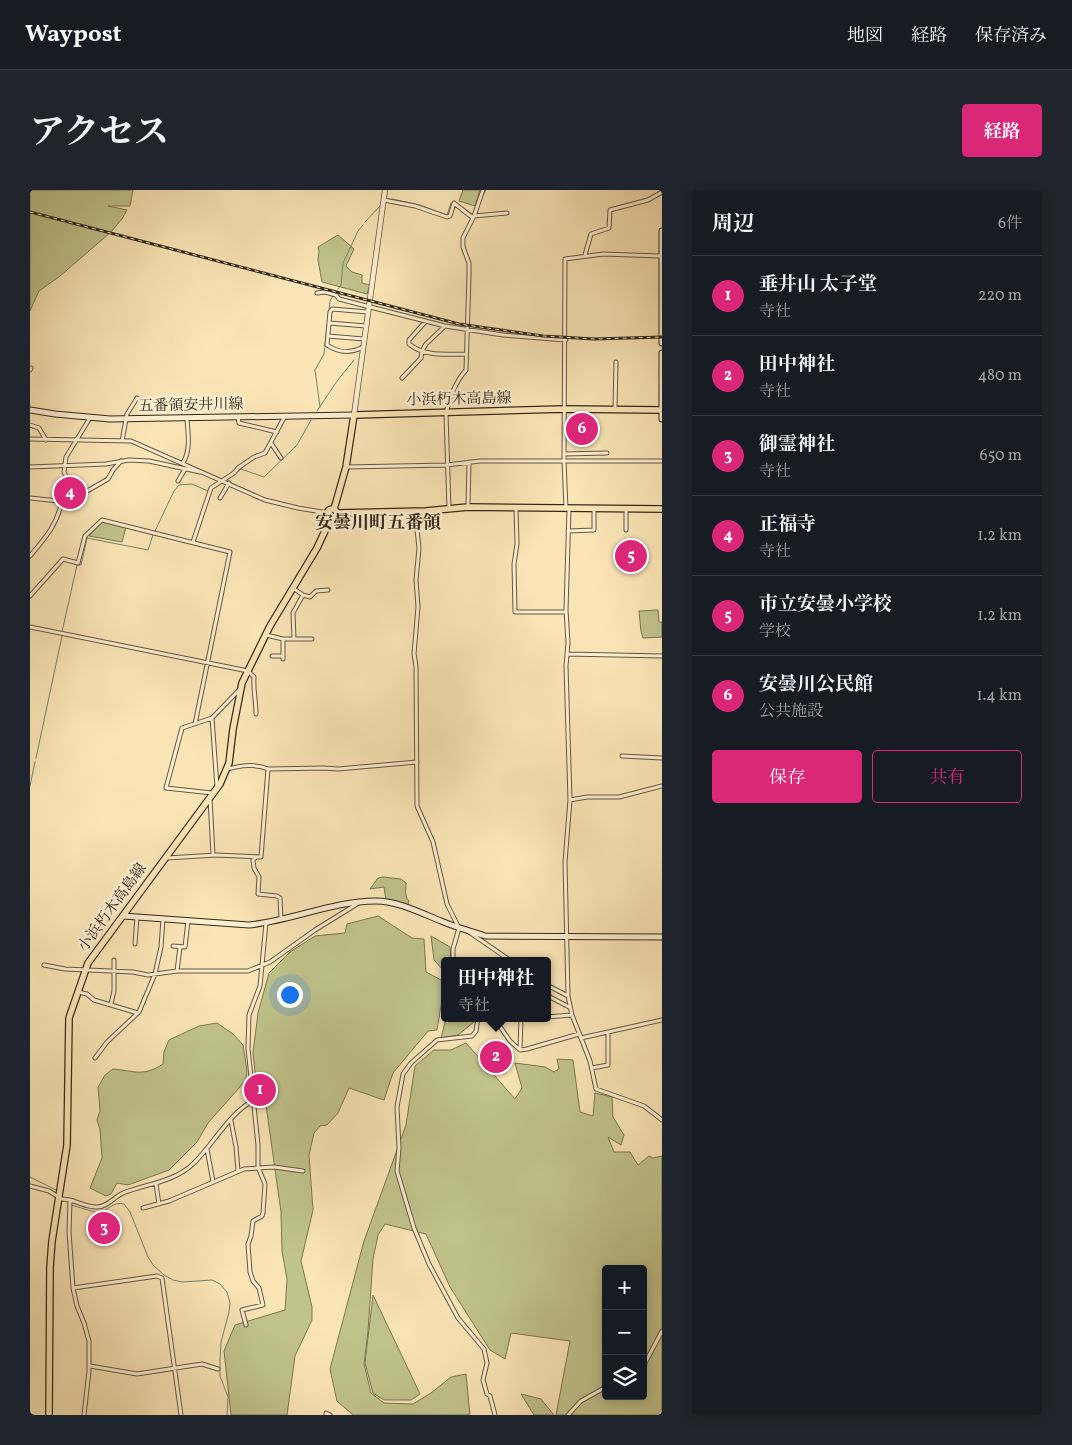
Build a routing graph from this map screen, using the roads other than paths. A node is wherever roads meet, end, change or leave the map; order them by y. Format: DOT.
graph roads {
  1 [pos="385,190"];
  2 [pos="483,190"];
  3 [pos="662,192"];
  4 [pos="384,200"];
  5 [pos="507,213"];
  6 [pos="474,217"];
  7 [pos="662,231"];
  8 [pos="585,255"];
  9 [pos="662,259"];
  10 [pos="317,293"];
  11 [pos="368,306"];
  12 [pos="368,312"];
  13 [pos="426,321"];
  14 [pos="329,323"];
  15 [pos="366,326"];
  16 [pos="445,326"];
  17 [pos="466,329"];
  18 [pos="328,336"];
  19 [pos="364,339"];
  20 [pos="566,340"];
  21 [pos="662,343"];
  22 [pos="363,347"];
  23 [pos="422,351"];
  24 [pos="662,353"];
  25 [pos="466,354"];
  26 [pos="616,362"];
  27 [pos="402,378"];
  28 [pos="137,398"];
  29 [pos="30,410"];
  30 [pos="564,410"];
  31 [pos="615,410"];
  32 [pos="662,410"];
  33 [pos="446,413"];
  34 [pos="354,415"];
  35 [pos="285,416"];
  36 [pos="238,417"];
  37 [pos="90,418"];
  38 [pos="187,418"];
  39 [pos="662,419"];
  40 [pos="126,420"];
  41 [pos="30,425"];
  42 [pos="277,432"];
  43 [pos="30,439"];
  44 [pos="46,440"];
  45 [pos="76,441"];
  46 [pos="122,441"];
  47 [pos="270,443"];
  48 [pos="607,453"];
  49 [pos="564,454"];
  50 [pos="281,458"];
  51 [pos="121,461"];
  52 [pos="564,461"];
  53 [pos="662,461"];
  54 [pos="469,462"];
  55 [pos="183,463"];
  56 [pos="447,465"];
  57 [pos="64,466"];
  58 [pos="30,467"];
  59 [pos="346,467"];
  60 [pos="184,469"];
  61 [pos="204,472"];
  62 [pos="222,480"];
  63 [pos="178,481"];
  64 [pos="229,483"];
  65 [pos="30,498"];
  66 [pos="220,498"];
  67 [pos="63,502"];
  68 [pos="468,507"];
  69 [pos="516,508"];
  70 [pos="449,509"];
  71 [pos="567,509"];
  72 [pos="594,509"];
  73 [pos="662,509"];
  74 [pos="626,510"];
  75 [pos="336,511"];
  76 [pos="415,511"];
  77 [pos="329,516"];
  78 [pos="626,530"];
  79 [pos="568,531"];
  80 [pos="193,542"];
  81 [pos="30,556"];
  82 [pos="293,588"];
  83 [pos="328,590"];
  84 [pos="303,595"];
  85 [pos="30,596"];
  86 [pos="566,612"];
  87 [pos="30,627"];
  88 [pos="266,635"];
  89 [pos="283,639"];
  90 [pos="294,639"];
  91 [pos="312,639"];
  92 [pos="567,654"];
  93 [pos="272,656"];
  94 [pos="662,656"];
  95 [pos="207,663"];
  96 [pos="248,671"];
  97 [pos="240,689"];
  98 [pos="256,714"];
  99 [pos="212,718"];
  100 [pos="195,724"];
  101 [pos="622,756"];
  102 [pos="662,758"];
  103 [pos="417,762"];
  104 [pos="226,769"];
  105 [pos="268,769"];
  106 [pos="662,786"];
  107 [pos="217,787"];
  108 [pos="211,795"];
  109 [pos="570,800"];
  110 [pos="213,855"];
  111 [pos="257,857"];
  112 [pos="166,858"];
  113 [pos="357,903"];
  114 [pos="123,916"];
  115 [pos="137,917"];
  116 [pos="163,919"];
  117 [pos="281,919"];
  118 [pos="188,921"];
  119 [pos="266,923"];
  120 [pos="459,928"];
  121 [pos="467,930"];
  122 [pos="566,937"];
  123 [pos="662,937"];
  124 [pos="135,944"];
  125 [pos="173,946"];
  126 [pos="180,947"];
  127 [pos="453,957"];
  128 [pos="505,957"];
  129 [pos="114,960"];
  130 [pos="44,965"];
  131 [pos="262,967"];
  132 [pos="85,970"];
  133 [pos="177,971"];
  134 [pos="114,972"];
  135 [pos="155,974"];
  136 [pos="551,987"];
  137 [pos="78,992"];
  138 [pos="568,996"];
  139 [pos="551,998"];
  140 [pos="111,1004"];
  141 [pos="570,1007"];
  142 [pos="138,1013"];
  143 [pos="572,1015"];
  144 [pos="551,1017"];
  145 [pos="662,1020"];
  146 [pos="477,1022"];
  147 [pos="497,1022"];
  148 [pos="520,1022"];
  149 [pos="608,1032"];
  150 [pos="580,1036"];
  151 [pos="520,1050"];
  152 [pos="96,1058"];
  153 [pos="592,1068"];
  154 [pos="254,1100"];
  155 [pos="231,1120"];
  156 [pos="662,1120"];
  157 [pos="207,1148"];
  158 [pos="258,1167"];
  159 [pos="238,1171"];
  160 [pos="303,1171"];
  161 [pos="213,1182"];
  162 [pos="156,1184"];
  163 [pos="30,1186"];
  164 [pos="59,1197"];
  165 [pos="70,1200"];
  166 [pos="159,1204"];
  167 [pos="143,1208"];
  168 [pos="73,1288"];
  169 [pos="246,1326"];
  170 [pos="662,1331"];
  171 [pos="647,1359"];
  172 [pos="90,1366"];
  173 [pos="175,1368"];
  174 [pos="218,1369"];
  175 [pos="602,1389"];
  176 [pos="49,1415"];
  177 [pos="84,1415"];
  178 [pos="181,1415"];
  179 [pos="326,1415"];
  180 [pos="330,1415"];
  181 [pos="495,1415"];
  182 [pos="568,1415"];
  1 -- 4 [label="street"];
  2 -- 6 [label="street"];
  3 -- 8 [label="street"];
  4 -- 6 [label="street"];
  4 -- 11 [label="street"];
  5 -- 6 [label="street"];
  6 -- 17 [label="street"];
  7 -- 9 [label="main road"];
  8 -- 9 [label="street"];
  8 -- 20 [label="street"];
  9 -- 21 [label="main road"];
  10 -- 11 [label="street"];
  11 -- 12 [label="street"];
  11 -- 13 [label="street"];
  12 -- 14 [label="street"];
  12 -- 15 [label="street"];
  13 -- 16 [label="street"];
  13 -- 23 [label="street"];
  14 -- 15 [label="street"];
  14 -- 18 [label="street"];
  15 -- 19 [label="street"];
  16 -- 17 [label="street"];
  16 -- 23 [label="street"];
  17 -- 20 [label="street"];
  17 -- 25 [label="street"];
  18 -- 19 [label="street"];
  18 -- 22 [label="street"];
  19 -- 22 [label="street"];
  20 -- 30 [label="street"];
  22 -- 34 [label="street"];
  23 -- 25 [label="street"];
  23 -- 27 [label="street"];
  24 -- 32 [label="main road"];
  25 -- 33 [label="street"];
  26 -- 31 [label="street"];
  28 -- 40 [label="street"];
  29 -- 37 [label="main road, 五番領安井川線"];
  30 -- 31 [label="main road, 小浜朽木高島線"];
  30 -- 33 [label="main road, 小浜朽木高島線"];
  30 -- 49 [label="street"];
  31 -- 32 [label="main road, 小浜朽木高島線"];
  32 -- 39 [label="main road"];
  33 -- 34 [label="main road, 小浜朽木高島線"];
  33 -- 56 [label="street"];
  34 -- 35 [label="main road, 五番領安井川線"];
  34 -- 59 [label="main road"];
  35 -- 36 [label="main road, 五番領安井川線"];
  35 -- 42 [label="street"];
  36 -- 38 [label="main road, 五番領安井川線"];
  36 -- 42 [label="street"];
  37 -- 40 [label="main road, 五番領安井川線"];
  37 -- 45 [label="street"];
  38 -- 40 [label="main road, 五番領安井川線"];
  38 -- 55 [label="street"];
  40 -- 46 [label="street"];
  41 -- 44 [label="street"];
  42 -- 47 [label="street"];
  43 -- 44 [label="street"];
  44 -- 45 [label="street"];
  45 -- 46 [label="street"];
  45 -- 57 [label="street"];
  46 -- 55 [label="street"];
  47 -- 50 [label="street"];
  47 -- 62 [label="street"];
  48 -- 49 [label="street"];
  49 -- 52 [label="street"];
  51 -- 57 [label="street"];
  51 -- 60 [label="street"];
  51 -- 67 [label="street"];
  52 -- 53 [label="street"];
  52 -- 54 [label="street"];
  52 -- 71 [label="street"];
  54 -- 56 [label="street"];
  54 -- 68 [label="street"];
  55 -- 61 [label="street"];
  56 -- 59 [label="street"];
  56 -- 70 [label="street"];
  57 -- 58 [label="street"];
  57 -- 67 [label="street"];
  59 -- 75 [label="main road"];
  60 -- 61 [label="street"];
  60 -- 63 [label="street"];
  61 -- 62 [label="street"];
  62 -- 64 [label="street"];
  62 -- 80 [label="street"];
  64 -- 66 [label="street"];
  64 -- 77 [label="street"];
  65 -- 67 [label="street"];
  67 -- 81 [label="street"];
  68 -- 69 [label="main road"];
  68 -- 70 [label="main road"];
  69 -- 71 [label="main road"];
  69 -- 86 [label="street"];
  70 -- 76 [label="main road"];
  71 -- 72 [label="main road"];
  71 -- 79 [label="street"];
  72 -- 74 [label="main road"];
  72 -- 79 [label="street"];
  73 -- 74 [label="main road"];
  74 -- 78 [label="street"];
  75 -- 76 [label="main road"];
  75 -- 77 [label="main road, 小浜朽木高島線"];
  76 -- 103 [label="street"];
  77 -- 82 [label="main road, 小浜朽木高島線"];
  79 -- 86 [label="street"];
  80 -- 85 [label="street"];
  80 -- 95 [label="street"];
  82 -- 84 [label="street"];
  82 -- 88 [label="main road, 小浜朽木高島線"];
  83 -- 84 [label="street"];
  84 -- 90 [label="street"];
  86 -- 92 [label="street"];
  87 -- 95 [label="street"];
  88 -- 89 [label="street"];
  88 -- 96 [label="main road, 小浜朽木高島線"];
  89 -- 90 [label="street"];
  89 -- 93 [label="street"];
  90 -- 91 [label="street"];
  92 -- 94 [label="street"];
  92 -- 109 [label="street"];
  95 -- 96 [label="street"];
  95 -- 100 [label="street"];
  96 -- 97 [label="main road, 小浜朽木高島線"];
  96 -- 98 [label="street"];
  97 -- 99 [label="street"];
  97 -- 104 [label="main road, 小浜朽木高島線"];
  99 -- 100 [label="street"];
  99 -- 107 [label="street"];
  100 -- 108 [label="street"];
  101 -- 102 [label="street"];
  103 -- 105 [label="street"];
  103 -- 120 [label="street"];
  104 -- 105 [label="street"];
  104 -- 107 [label="main road, 小浜朽木高島線"];
  105 -- 111 [label="street"];
  106 -- 109 [label="street"];
  107 -- 108 [label="main road, 小浜朽木高島線"];
  108 -- 110 [label="street"];
  108 -- 112 [label="main road, 小浜朽木高島線"];
  109 -- 122 [label="street"];
  110 -- 111 [label="street"];
  110 -- 112 [label="street"];
  111 -- 117 [label="street"];
  112 -- 114 [label="main road, 小浜朽木高島線"];
  113 -- 117 [label="main road"];
  113 -- 120 [label="main road"];
  113 -- 131 [label="street"];
  114 -- 115 [label="main road"];
  114 -- 132 [label="main road, 小浜朽木高島線"];
  115 -- 116 [label="main road"];
  115 -- 124 [label="street"];
  116 -- 118 [label="main road"];
  116 -- 135 [label="street"];
  117 -- 119 [label="main road"];
  118 -- 119 [label="main road"];
  118 -- 126 [label="street"];
  119 -- 131 [label="street"];
  120 -- 121 [label="main road"];
  120 -- 127 [label="street"];
  121 -- 122 [label="main road"];
  121 -- 128 [label="street"];
  122 -- 123 [label="main road"];
  122 -- 138 [label="street"];
  125 -- 126 [label="street"];
  126 -- 133 [label="street"];
  129 -- 134 [label="street"];
  130 -- 132 [label="street"];
  131 -- 133 [label="street"];
  131 -- 154 [label="street"];
  132 -- 134 [label="street"];
  132 -- 137 [label="main road, 小浜朽木高島線"];
  133 -- 135 [label="street"];
  134 -- 135 [label="street"];
  134 -- 140 [label="street"];
  135 -- 142 [label="street"];
  136 -- 138 [label="street"];
  137 -- 140 [label="street"];
  137 -- 164 [label="main road, 小浜朽木高島線"];
  138 -- 141 [label="street"];
  139 -- 141 [label="street"];
  140 -- 142 [label="street"];
  141 -- 143 [label="street"];
  142 -- 152 [label="street"];
  143 -- 144 [label="street"];
  143 -- 150 [label="street"];
  145 -- 149 [label="street"];
  146 -- 181 [label="street"];
  147 -- 151 [label="street"];
  148 -- 151 [label="street"];
  149 -- 150 [label="street"];
  149 -- 153 [label="street"];
  150 -- 151 [label="street"];
  150 -- 153 [label="street"];
  153 -- 156 [label="street"];
  154 -- 155 [label="street"];
  154 -- 158 [label="street"];
  155 -- 157 [label="street"];
  155 -- 159 [label="street"];
  157 -- 161 [label="street"];
  157 -- 162 [label="street"];
  158 -- 159 [label="street"];
  158 -- 160 [label="street"];
  158 -- 169 [label="street"];
  159 -- 161 [label="street"];
  161 -- 166 [label="street"];
  162 -- 165 [label="street"];
  162 -- 166 [label="street"];
  163 -- 164 [label="street"];
  164 -- 165 [label="street"];
  164 -- 176 [label="main road, 小浜朽木高島線"];
  165 -- 168 [label="street"];
  166 -- 167 [label="street"];
  168 -- 172 [label="street"];
  168 -- 173 [label="street"];
  170 -- 171 [label="street"];
  172 -- 173 [label="street"];
  172 -- 177 [label="street"];
  173 -- 174 [label="street"];
  173 -- 178 [label="street"];
  175 -- 182 [label="street"];
  179 -- 180 [label="street"];
}
